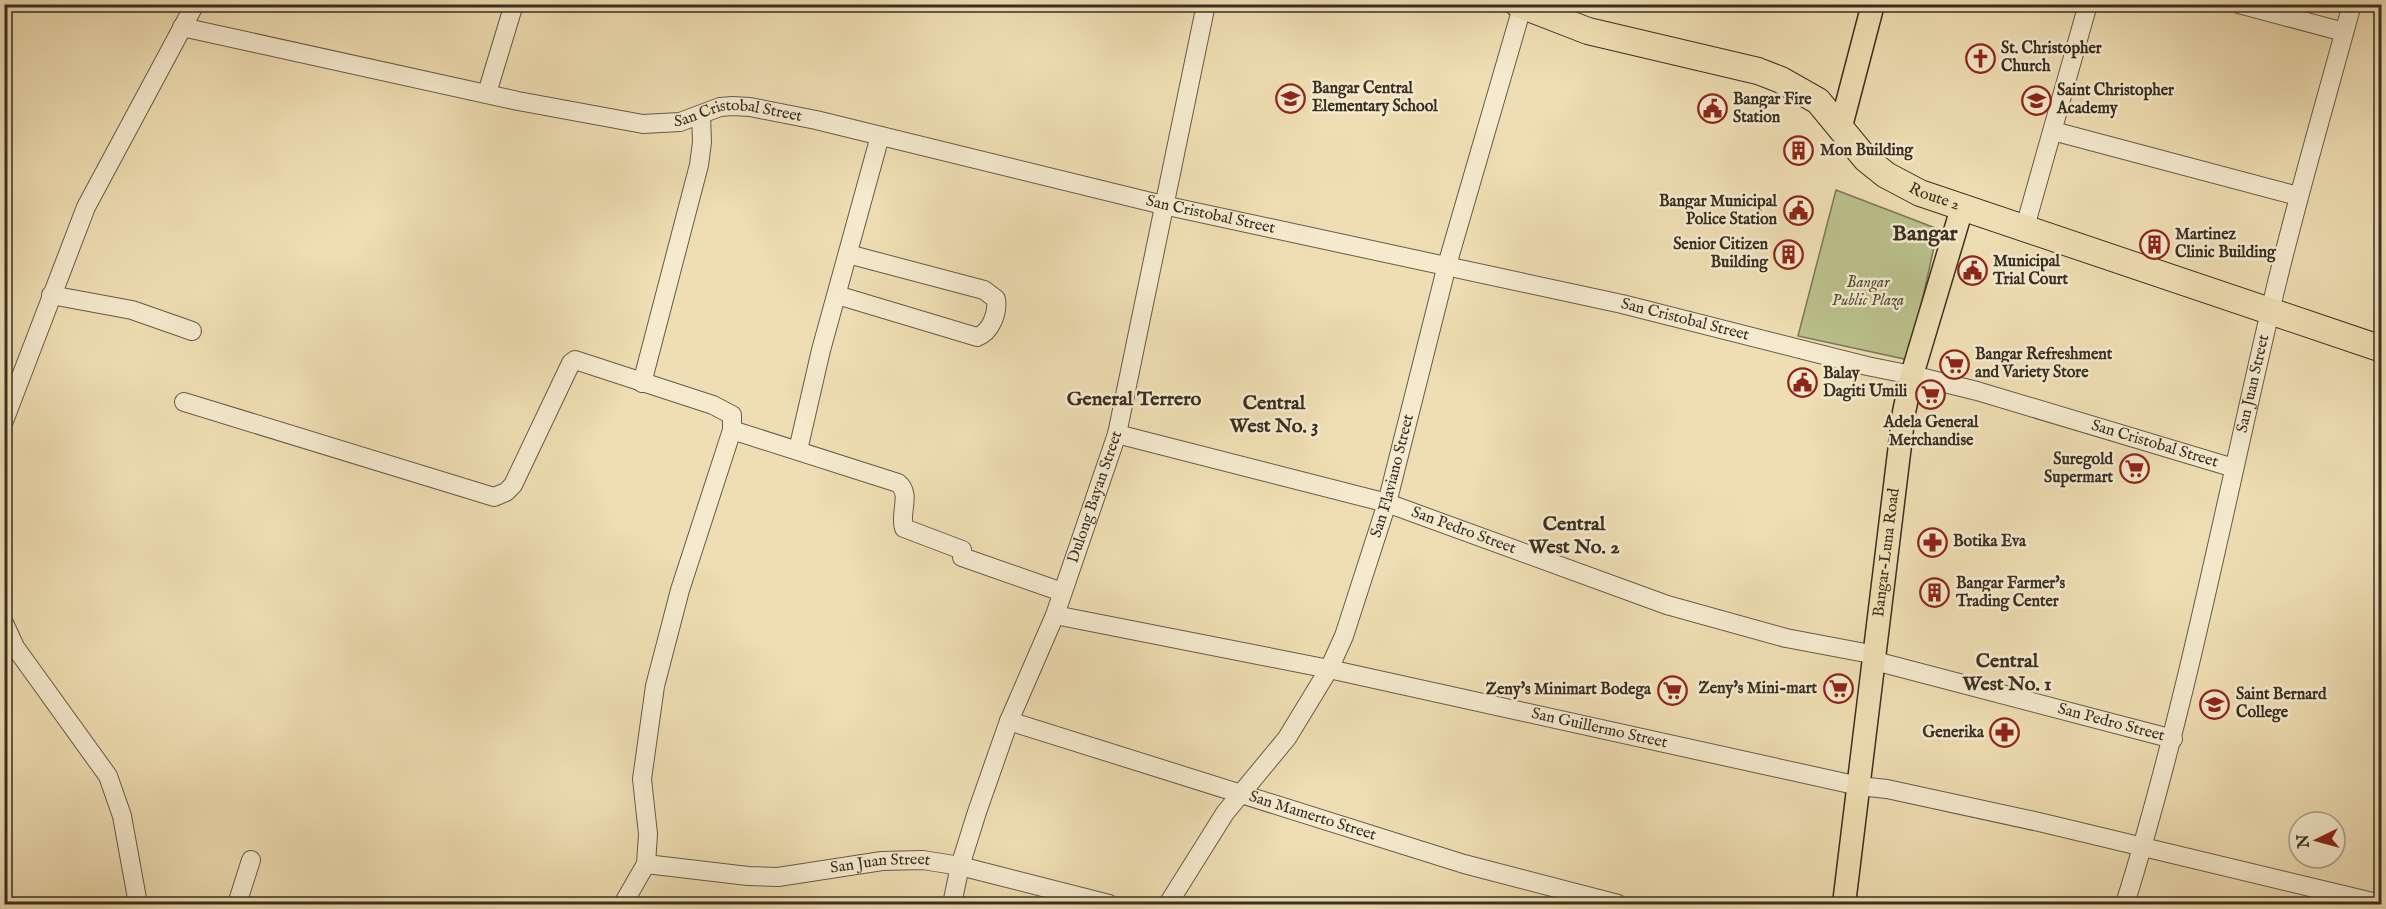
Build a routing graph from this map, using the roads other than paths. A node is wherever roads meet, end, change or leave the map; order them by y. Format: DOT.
graph roads {
  1 [pos="195,4"];
  2 [pos="514,4"];
  3 [pos="1206,4"];
  4 [pos="1872,4"];
  5 [pos="2088,4"];
  6 [pos="2240,4"];
  7 [pos="2352,4"];
  8 [pos="1521,5"];
  9 [pos="182,27"];
  10 [pos="2344,32"];
  11 [pos="487,93"];
  12 [pos="702,115"];
  13 [pos="1840,129"];
  14 [pos="2053,131"];
  15 [pos="880,135"];
  16 [pos="2298,196"];
  17 [pos="1163,205"];
  18 [pos="1962,208"];
  19 [pos="2025,227"];
  20 [pos="848,254"];
  21 [pos="1447,265"];
  22 [pos="51,295"];
  23 [pos="837,295"];
  24 [pos="2270,312"];
  25 [pos="192,331"];
  26 [pos="2382,349"];
  27 [pos="1912,375"];
  28 [pos="642,383"];
  29 [pos="184,402"];
  30 [pos="4,421"];
  31 [pos="732,430"];
  32 [pos="1117,434"];
  33 [pos="798,450"];
  34 [pos="2234,468"];
  35 [pos="1387,503"];
  36 [pos="1062,592"];
  37 [pos="1055,615"];
  38 [pos="4,623"];
  39 [pos="1876,658"];
  40 [pos="1329,669"];
  41 [pos="1009,721"];
  42 [pos="2173,739"];
  43 [pos="1859,786"];
  44 [pos="1240,795"];
  45 [pos="2143,847"];
  46 [pos="251,860"];
  47 [pos="646,864"];
  48 [pos="960,866"];
  49 [pos="138,904"];
  50 [pos="237,904"];
  51 [pos="624,904"];
  52 [pos="952,904"];
  53 [pos="1109,904"];
  54 [pos="1168,904"];
  55 [pos="1618,904"];
  56 [pos="1844,904"];
  57 [pos="2125,904"];
  58 [pos="2381,904"];
  1 -- 9 [label="street"];
  2 -- 11 [label="street"];
  3 -- 17 [label="street, Dulong Bayan Street"];
  4 -- 13 [label="main road"];
  5 -- 14 [label="street"];
  6 -- 10 [label="street"];
  7 -- 10 [label="street, San Juan Street"];
  8 -- 13 [label="highway, Route 2"];
  8 -- 21 [label="street, San Flaviano Street"];
  9 -- 11 [label="street, San Cristobal Street"];
  9 -- 22 [label="street"];
  10 -- 16 [label="street, San Juan Street"];
  11 -- 12 [label="street, San Cristobal Street"];
  12 -- 15 [label="street, San Cristobal Street"];
  12 -- 28 [label="street"];
  13 -- 18 [label="highway, Route 2"];
  14 -- 16 [label="street"];
  14 -- 19 [label="street"];
  15 -- 17 [label="street, San Cristobal Street"];
  15 -- 20 [label="street"];
  16 -- 24 [label="street, San Juan Street"];
  17 -- 21 [label="street, San Cristobal Street"];
  17 -- 32 [label="street, Dulong Bayan Street"];
  18 -- 19 [label="highway, Route 2"];
  18 -- 27 [label="main road, Bangar-Luna Road"];
  19 -- 24 [label="highway, Route 2"];
  20 -- 23 [label="street"];
  20 -- 23 [label="street"];
  21 -- 27 [label="street, San Cristobal Street"];
  21 -- 35 [label="street, San Flaviano Street"];
  22 -- 25 [label="street"];
  22 -- 30 [label="street"];
  23 -- 33 [label="street"];
  24 -- 26 [label="highway, Route 2"];
  24 -- 34 [label="street, San Juan Street"];
  27 -- 34 [label="street, San Cristobal Street"];
  27 -- 39 [label="main road, Bangar-Luna Road"];
  28 -- 29 [label="street"];
  28 -- 31 [label="street"];
  31 -- 33 [label="street"];
  31 -- 47 [label="street"];
  32 -- 35 [label="street, San Pedro Street"];
  32 -- 36 [label="street, Dulong Bayan Street"];
  33 -- 36 [label="street"];
  34 -- 42 [label="street, San Juan Street"];
  35 -- 39 [label="street, San Pedro Street"];
  35 -- 40 [label="street, San Flaviano Street"];
  36 -- 37 [label="street, Dulong Bayan Street"];
  37 -- 40 [label="street, San Guillermo Street"];
  37 -- 41 [label="street, Dulong Bayan Street"];
  38 -- 49 [label="street"];
  39 -- 42 [label="street, San Pedro Street"];
  39 -- 43 [label="main road, Bangar-Luna Road"];
  40 -- 43 [label="street, San Guillermo Street"];
  40 -- 44 [label="street, San Flaviano Street"];
  41 -- 44 [label="street, San Mamerto Street"];
  41 -- 48 [label="street, Dulong Bayan Street"];
  42 -- 45 [label="street, San Juan Street"];
  43 -- 45 [label="street, San Guillermo Street"];
  43 -- 56 [label="main road, Bangar-Luna Road"];
  44 -- 54 [label="street, San Flaviano Street"];
  44 -- 55 [label="street, San Mamerto Street"];
  45 -- 57 [label="street, San Juan Street"];
  45 -- 58 [label="street, San Guillermo Street"];
  46 -- 50 [label="street"];
  47 -- 48 [label="street, San Juan Street"];
  47 -- 51 [label="street"];
  48 -- 52 [label="street, Dulong Bayan Street"];
  48 -- 53 [label="street, San Juan Street"];
}
